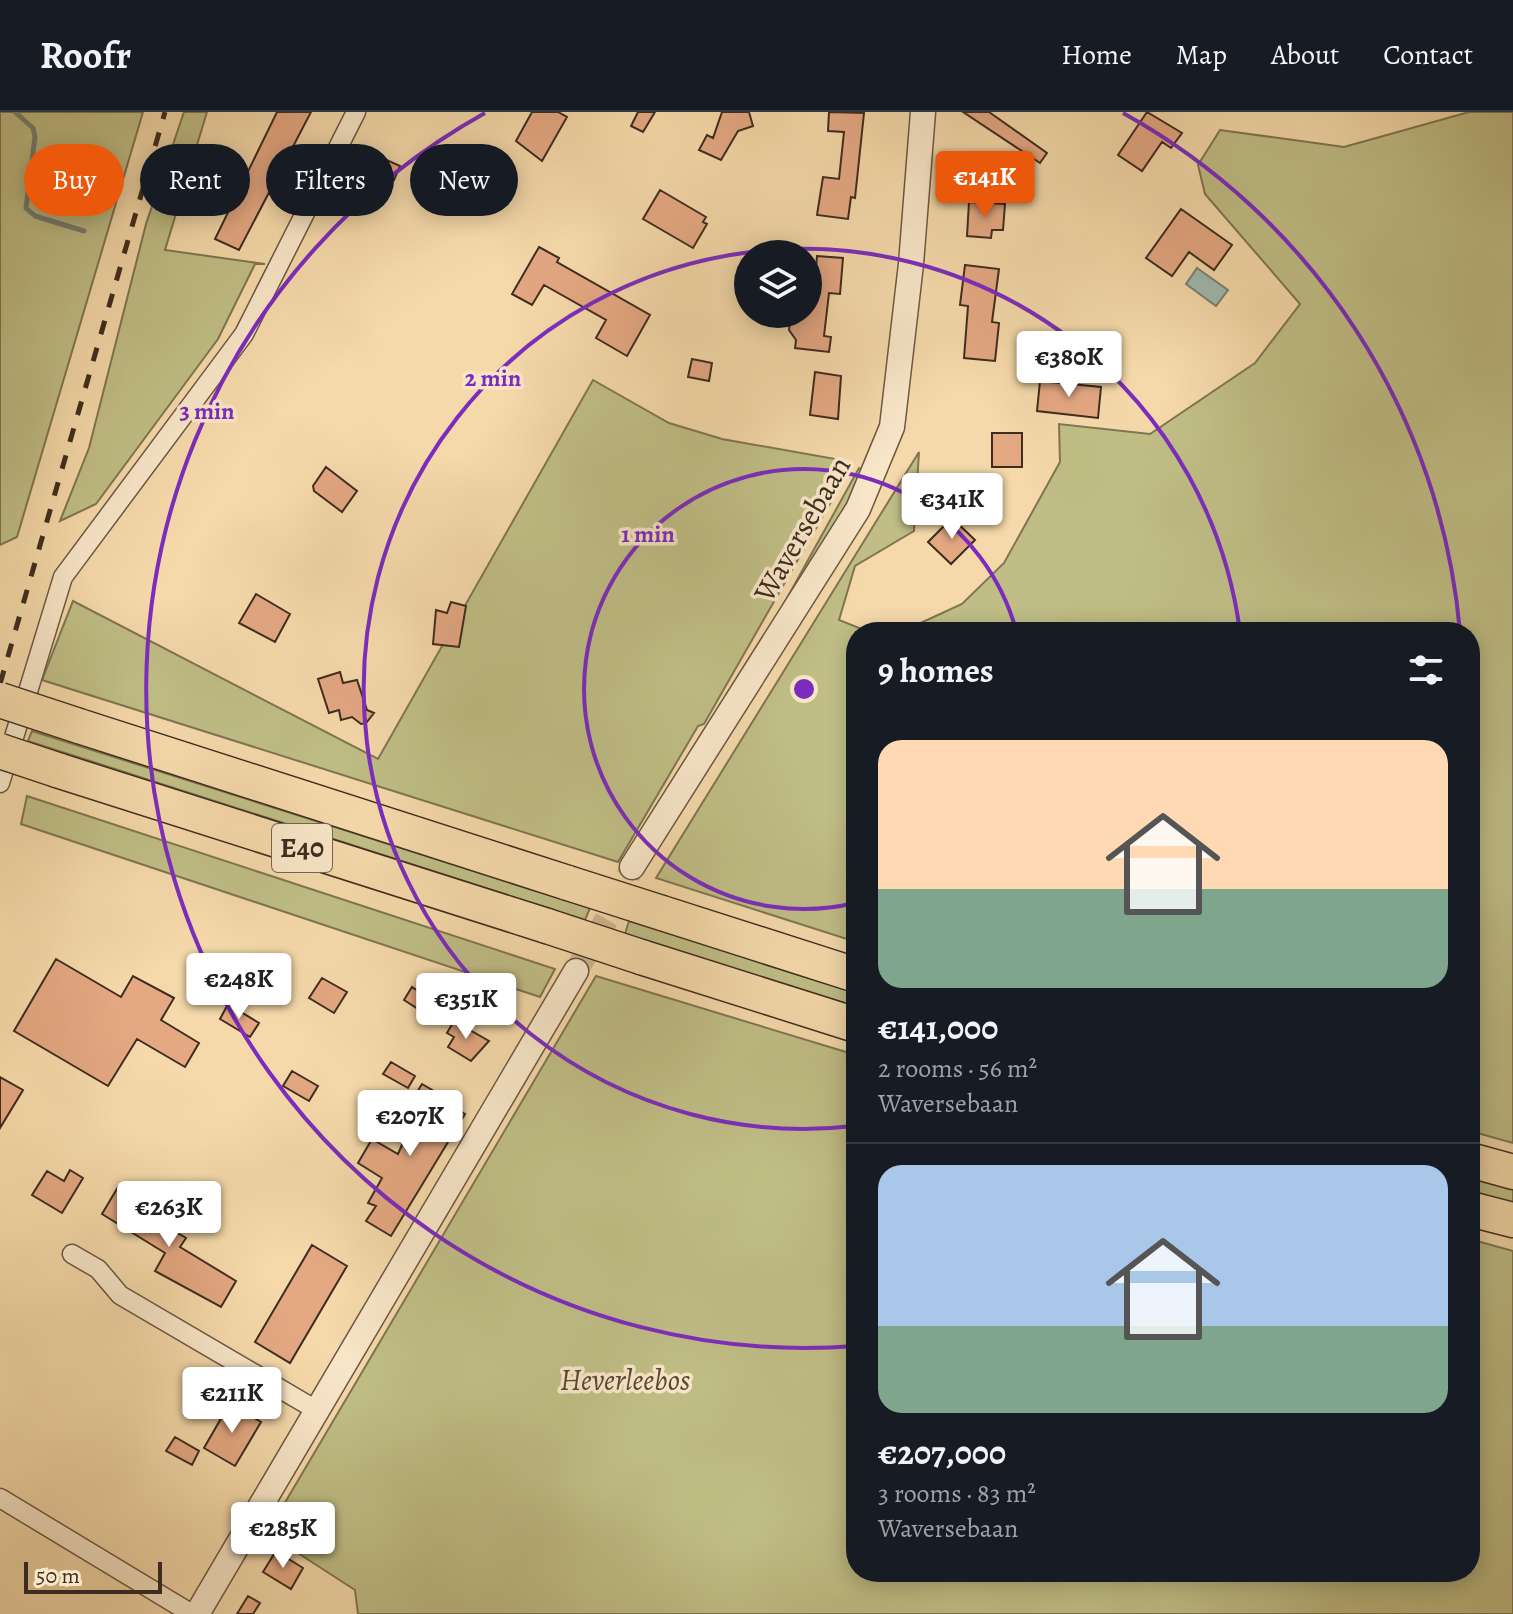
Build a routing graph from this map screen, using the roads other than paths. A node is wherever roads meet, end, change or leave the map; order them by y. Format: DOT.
graph roads {
  1 [pos="356,112"];
  2 [pos="923,112"];
  3 [pos="0,700"];
  4 [pos="0,751"];
  5 [pos="0,783"];
  6 [pos="637,869"];
  7 [pos="576,971"];
  8 [pos="846,972"];
  9 [pos="846,1022"];
  10 [pos="1480,1163"];
  11 [pos="1513,1172"];
  12 [pos="1480,1212"];
  13 [pos="1513,1220"];
  14 [pos="72,1254"];
  15 [pos="318,1411"];
  16 [pos="0,1498"];
  17 [pos="195,1614"];
  1 -- 5 [label="street"];
  2 -- 6 [label="street, Waversebaan"];
  3 -- 8 [label="highway, E40, bridge"];
  4 -- 9 [label="highway, E40, bridge"];
  7 -- 15 [label="street"];
  10 -- 11 [label="highway"];
  12 -- 13 [label="highway"];
  14 -- 15 [label="street"];
  15 -- 17 [label="street"];
  16 -- 17 [label="street"];
}
